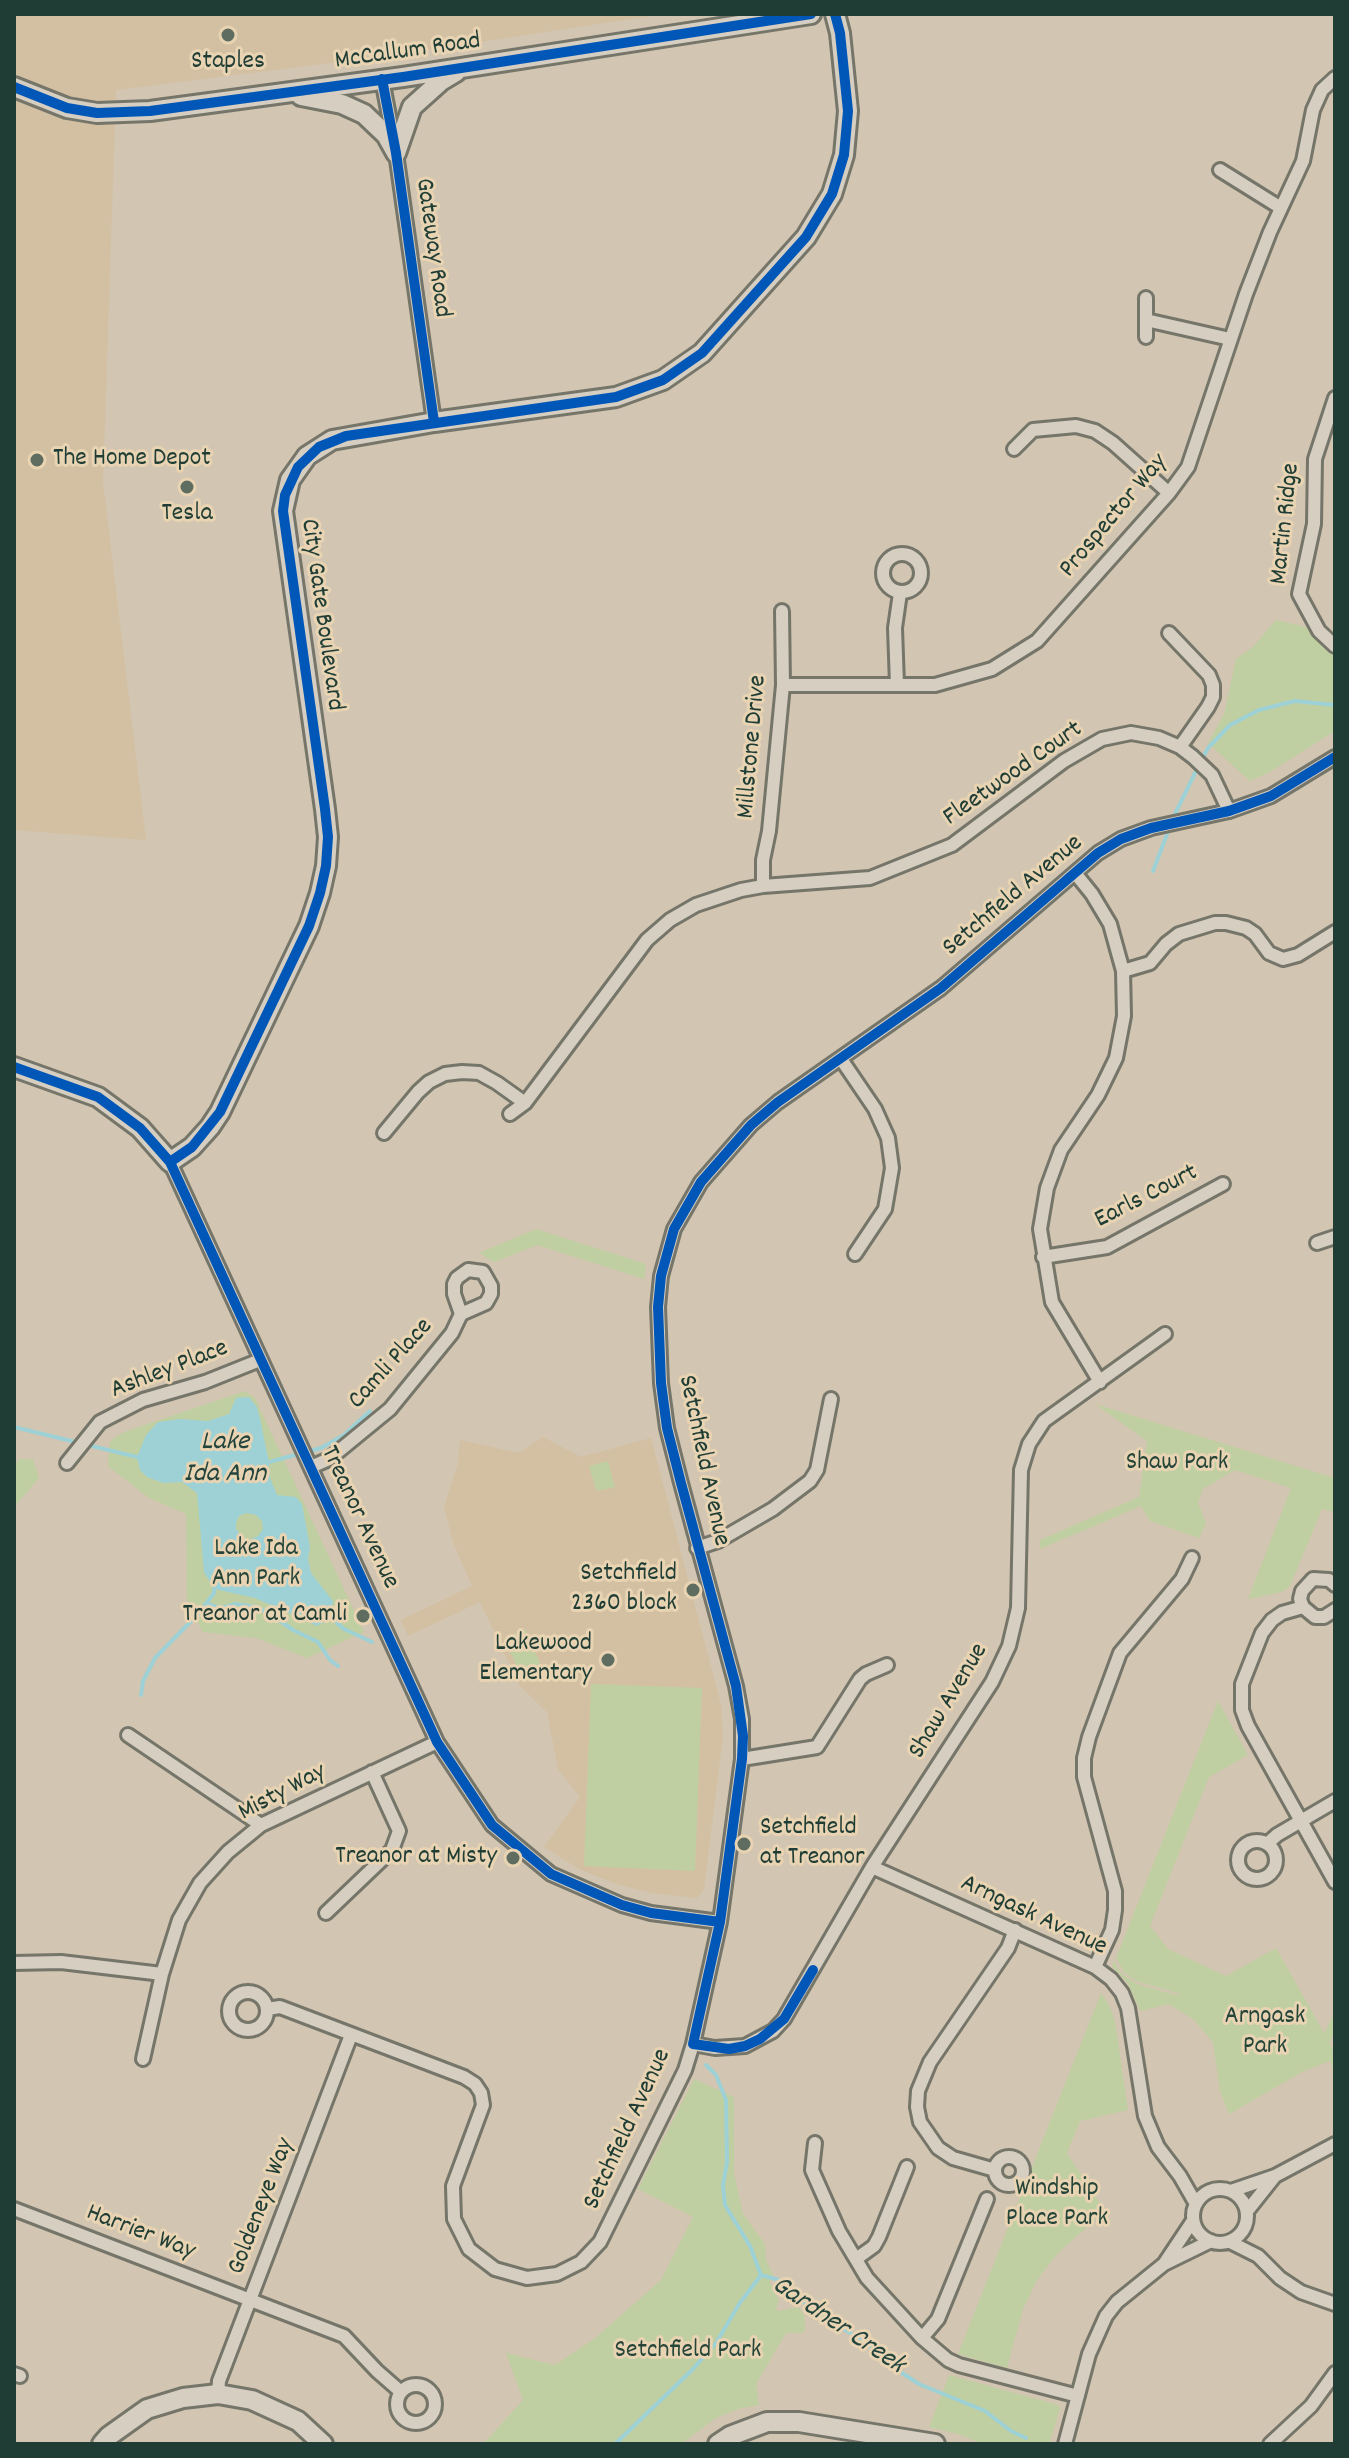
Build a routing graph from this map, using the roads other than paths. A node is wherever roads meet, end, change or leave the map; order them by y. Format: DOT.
graph roads {
  1 [pos="811,14"];
  2 [pos="835,14"];
  3 [pos="461,68"];
  4 [pos="1335,78"];
  5 [pos="382,79"];
  6 [pos="14,87"];
  7 [pos="286,93"];
  8 [pos="396,153"];
  9 [pos="1220,170"];
  10 [pos="1281,208"];
  11 [pos="1146,298"];
  12 [pos="1146,320"];
  13 [pos="1146,337"];
  14 [pos="1230,339"];
  15 [pos="1335,398"];
  16 [pos="434,422"];
  17 [pos="1014,449"];
  18 [pos="1169,493"];
  19 [pos="900,593"];
  20 [pos="782,611"];
  21 [pos="1169,633"];
  22 [pos="1335,646"];
  23 [pos="783,685"];
  24 [pos="897,685"];
  25 [pos="1180,747"];
  26 [pos="1335,757"];
  27 [pos="1229,811"];
  28 [pos="1075,873"];
  29 [pos="763,886"];
  30 [pos="1335,932"];
  31 [pos="1123,971"];
  32 [pos="841,1059"];
  33 [pos="14,1067"];
  34 [pos="525,1103"];
  35 [pos="510,1114"];
  36 [pos="384,1133"];
  37 [pos="170,1162"];
  38 [pos="1223,1184"];
  39 [pos="1335,1237"];
  40 [pos="1317,1243"];
  41 [pos="855,1254"];
  42 [pos="1043,1257"];
  43 [pos="461,1314"];
  44 [pos="1165,1334"];
  45 [pos="260,1360"];
  46 [pos="1100,1382"];
  47 [pos="831,1399"];
  48 [pos="67,1463"];
  49 [pos="311,1467"];
  50 [pos="697,1548"];
  51 [pos="1192,1558"];
  52 [pos="1335,1585"];
  53 [pos="1303,1607"];
  54 [pos="1335,1610"];
  55 [pos="887,1665"];
  56 [pos="128,1735"];
  57 [pos="437,1742"];
  58 [pos="742,1759"];
  59 [pos="372,1772"];
  60 [pos="1335,1801"];
  61 [pos="1300,1821"];
  62 [pos="261,1825"];
  63 [pos="1267,1844"];
  64 [pos="872,1867"];
  65 [pos="1335,1882"];
  66 [pos="326,1913"];
  67 [pos="720,1922"];
  68 [pos="1015,1930"];
  69 [pos="14,1963"];
  70 [pos="1095,1967"];
  71 [pos="162,1974"];
  72 [pos="267,2009"];
  73 [pos="351,2035"];
  74 [pos="693,2044"];
  75 [pos="143,2059"];
  76 [pos="815,2143"];
  77 [pos="1335,2144"];
  78 [pos="907,2167"];
  79 [pos="995,2170"];
  80 [pos="1180,2176"];
  81 [pos="1275,2176"];
  82 [pos="1210,2190"];
  83 [pos="1231,2191"];
  84 [pos="987,2199"];
  85 [pos="1196,2204"];
  86 [pos="14,2209"];
  87 [pos="1248,2210"];
  88 [pos="1192,2222"];
  89 [pos="1245,2227"];
  90 [pos="1211,2241"];
  91 [pos="1230,2242"];
  92 [pos="1258,2256"];
  93 [pos="856,2259"];
  94 [pos="1164,2264"];
  95 [pos="250,2300"];
  96 [pos="1335,2304"];
  97 [pos="922,2338"];
  98 [pos="1335,2373"];
  99 [pos="401,2392"];
  100 [pos="218,2394"];
  101 [pos="1078,2396"];
  102 [pos="893,2440"];
  103 [pos="102,2444"];
  104 [pos="323,2444"];
  105 [pos="718,2444"];
  106 [pos="935,2444"];
  107 [pos="1065,2444"];
  108 [pos="1270,2444"];
  1 -- 3 [label="street, McCallum Road"];
  2 -- 16 [label="street, City Gate Boulevard"];
  3 -- 5 [label="street, McCallum Road"];
  3 -- 8 [label="street"];
  4 -- 10 [label="street, Prospector Way"];
  5 -- 7 [label="street, McCallum Road"];
  5 -- 8 [label="street, Gateway Road"];
  6 -- 7 [label="street, McCallum Road"];
  7 -- 8 [label="street"];
  8 -- 16 [label="street, Gateway Road"];
  9 -- 10 [label="street"];
  10 -- 14 [label="street, Prospector Way"];
  11 -- 12 [label="street"];
  12 -- 13 [label="street"];
  12 -- 14 [label="street"];
  14 -- 18 [label="street, Prospector Way"];
  15 -- 22 [label="street, Martin Ridge"];
  16 -- 37 [label="street, City Gate Boulevard"];
  17 -- 18 [label="street"];
  18 -- 24 [label="street, Prospector Way"];
  19 -- 24 [label="street"];
  20 -- 23 [label="street, Millstone Drive"];
  21 -- 25 [label="street"];
  23 -- 24 [label="street, Prospector Way"];
  23 -- 29 [label="street, Millstone Drive"];
  25 -- 27 [label="street, Fleetwood Court"];
  25 -- 29 [label="street, Fleetwood Court"];
  26 -- 27 [label="street, Setchfield Avenue"];
  27 -- 28 [label="street, Setchfield Avenue"];
  28 -- 31 [label="street"];
  28 -- 32 [label="street, Setchfield Avenue"];
  29 -- 34 [label="street, Fleetwood Court"];
  30 -- 31 [label="street"];
  31 -- 42 [label="street"];
  32 -- 41 [label="street"];
  32 -- 50 [label="street, Setchfield Avenue"];
  33 -- 37 [label="street, Treanor Avenue"];
  34 -- 35 [label="street, Fleetwood Court"];
  34 -- 36 [label="street"];
  37 -- 45 [label="street, Treanor Avenue"];
  38 -- 42 [label="street, Earls Court"];
  39 -- 40 [label="street"];
  42 -- 46 [label="street"];
  43 -- 49 [label="street, Camli Place"];
  44 -- 46 [label="street, Shaw Avenue"];
  45 -- 48 [label="street, Ashley Place"];
  45 -- 49 [label="street, Treanor Avenue"];
  46 -- 64 [label="street, Shaw Avenue"];
  47 -- 50 [label="street"];
  49 -- 57 [label="street, Treanor Avenue"];
  50 -- 58 [label="street, Setchfield Avenue"];
  51 -- 70 [label="street"];
  52 -- 53 [label="street"];
  53 -- 54 [label="street"];
  53 -- 61 [label="street"];
  55 -- 58 [label="street"];
  56 -- 62 [label="street"];
  57 -- 59 [label="street, Misty Way"];
  57 -- 67 [label="street, Treanor Avenue"];
  58 -- 67 [label="street, Setchfield Avenue"];
  59 -- 62 [label="street, Misty Way"];
  59 -- 66 [label="street"];
  60 -- 61 [label="street"];
  61 -- 63 [label="street"];
  61 -- 65 [label="street"];
  62 -- 71 [label="street, Misty Way"];
  64 -- 68 [label="street, Arngask Avenue"];
  64 -- 74 [label="street, Shaw Avenue"];
  67 -- 74 [label="street, Setchfield Avenue"];
  68 -- 70 [label="street, Arngask Avenue"];
  68 -- 79 [label="street"];
  69 -- 71 [label="street"];
  70 -- 80 [label="street, Arngask Avenue"];
  71 -- 75 [label="street, Misty Way"];
  72 -- 73 [label="street, Setchfield Avenue"];
  73 -- 74 [label="street, Setchfield Avenue"];
  73 -- 95 [label="street, Goldeneye Way"];
  76 -- 93 [label="street"];
  77 -- 81 [label="street"];
  78 -- 93 [label="street"];
  80 -- 82 [label="street, Arngask Avenue"];
  80 -- 85 [label="street, Arngask Avenue"];
  81 -- 83 [label="street"];
  81 -- 87 [label="street"];
  82 -- 83 [label="street"];
  82 -- 85 [label="street"];
  83 -- 87 [label="street"];
  84 -- 97 [label="street"];
  85 -- 88 [label="street"];
  86 -- 95 [label="street, Harrier Way"];
  87 -- 89 [label="street"];
  88 -- 90 [label="street"];
  88 -- 94 [label="street"];
  89 -- 91 [label="street"];
  89 -- 92 [label="street"];
  90 -- 91 [label="street"];
  90 -- 94 [label="street"];
  91 -- 92 [label="street"];
  92 -- 96 [label="street"];
  93 -- 97 [label="street"];
  94 -- 101 [label="street"];
  95 -- 99 [label="street, Harrier Way"];
  95 -- 100 [label="street, Goldeneye Way"];
  97 -- 101 [label="street"];
  98 -- 108 [label="street"];
  100 -- 103 [label="street"];
  100 -- 104 [label="street"];
  101 -- 107 [label="street"];
  102 -- 105 [label="street"];
  102 -- 106 [label="street"];
}
